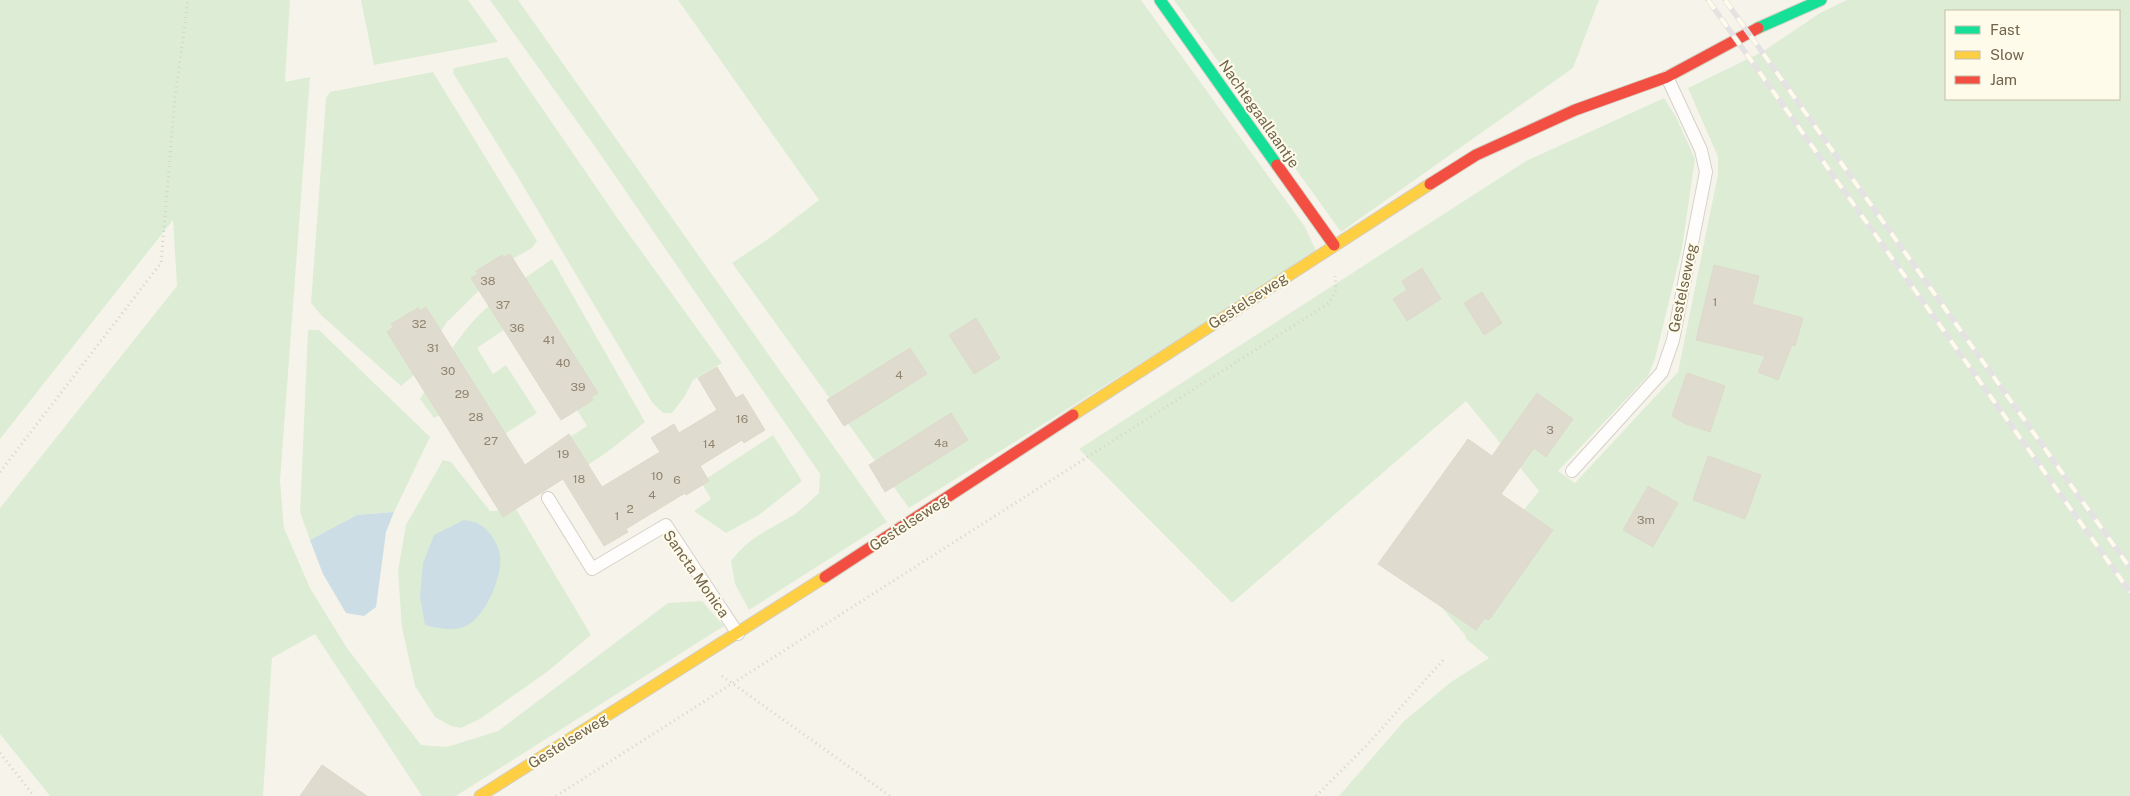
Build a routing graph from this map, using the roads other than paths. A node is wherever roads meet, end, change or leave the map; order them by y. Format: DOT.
graph roads {
  1 [pos="1160,0"];
  2 [pos="1820,0"];
  3 [pos="1668,77"];
  4 [pos="1334,245"];
  5 [pos="1572,471"];
  6 [pos="548,498"];
  7 [pos="738,634"];
  8 [pos="480,796"];
  1 -- 4 [label="street, Nachtegaallaantje"];
  2 -- 3 [label="street, Gestelseweg"];
  3 -- 4 [label="street, Gestelseweg"];
  3 -- 5 [label="lane, Gestelseweg"];
  4 -- 7 [label="street, Gestelseweg"];
  6 -- 7 [label="lane, Sancta Monica"];
  7 -- 8 [label="street, Gestelseweg"];
}
